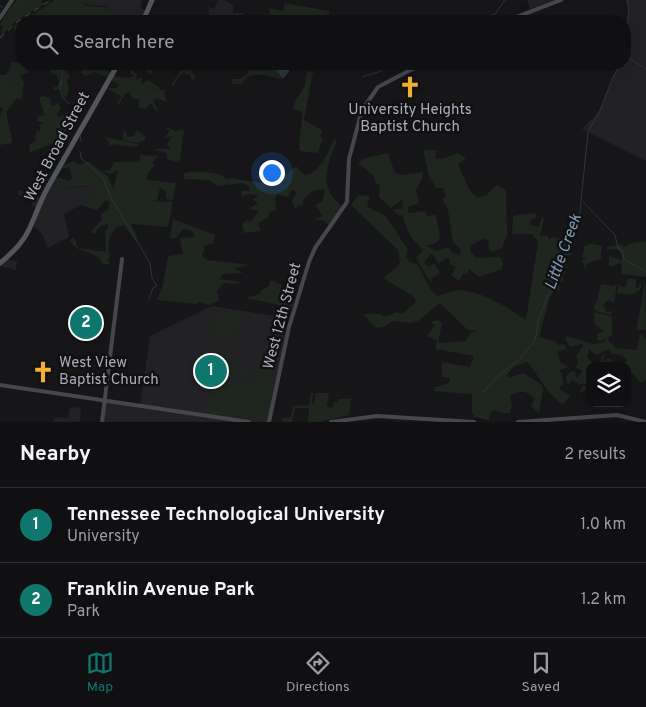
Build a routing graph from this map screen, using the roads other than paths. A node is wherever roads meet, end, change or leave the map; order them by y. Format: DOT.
graph roads {
  1 [pos="12,0"];
  2 [pos="152,0"];
  3 [pos="561,0"];
  4 [pos="146,15"];
  5 [pos="522,15"];
  6 [pos="0,18"];
  7 [pos="115,70"];
  8 [pos="409,70"];
  9 [pos="122,259"];
  10 [pos="0,263"];
  11 [pos="0,385"];
  12 [pos="104,400"];
  13 [pos="603,415"];
  14 [pos="427,420"];
  15 [pos="102,422"];
  16 [pos="249,422"];
  17 [pos="270,422"];
  18 [pos="331,422"];
  19 [pos="474,422"];
  20 [pos="518,422"];
  21 [pos="604,422"];
  22 [pos="646,422"];
  1 -- 6 [label="main road"];
  2 -- 4 [label="main road"];
  3 -- 5 [label="main road"];
  7 -- 10 [label="main road, West Broad Street"];
  8 -- 17 [label="main road, West 12th Street"];
  9 -- 12 [label="main road"];
  11 -- 12 [label="main road"];
  12 -- 15 [label="main road"];
  12 -- 16 [label="main road"];
  13 -- 20 [label="main road"];
  13 -- 21 [label="main road"];
  13 -- 22 [label="main road"];
  14 -- 18 [label="main road"];
  14 -- 19 [label="main road"];
}
